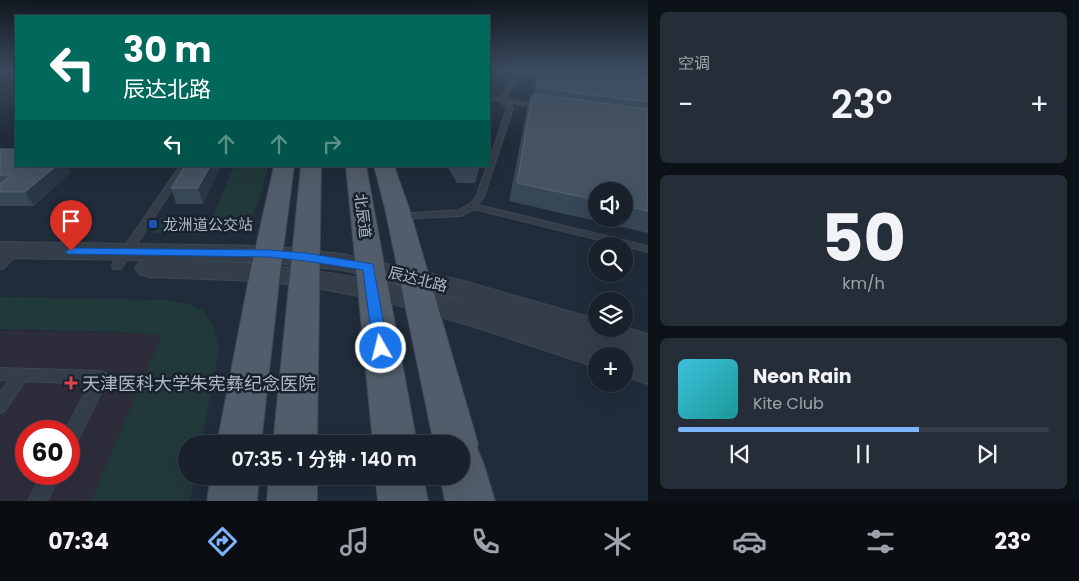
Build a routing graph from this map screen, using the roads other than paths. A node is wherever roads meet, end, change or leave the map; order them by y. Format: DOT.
graph roads {
  1 [pos="507,92"];
  2 [pos="490,98"];
  3 [pos="503,100"];
  4 [pos="551,108"];
  5 [pos="183,167"];
  6 [pos="284,167"];
  7 [pos="311,167"];
  8 [pos="356,167"];
  9 [pos="384,167"];
  10 [pos="473,206"];
  11 [pos="399,217"];
  12 [pos="648,249"];
  13 [pos="3,259"];
  14 [pos="122,259"];
  15 [pos="267,263"];
  16 [pos="304,267"];
  17 [pos="370,278"];
  18 [pos="418,290"];
  19 [pos="648,347"];
  20 [pos="588,350"];
  21 [pos="633,365"];
  22 [pos="648,369"];
  23 [pos="0,374"];
  24 [pos="22,374"];
  25 [pos="0,406"];
  26 [pos="80,420"];
  27 [pos="240,435"];
  28 [pos="295,435"];
  29 [pos="394,435"];
  30 [pos="454,435"];
  31 [pos="45,485"];
  32 [pos="234,485"];
  33 [pos="293,485"];
  34 [pos="400,485"];
  35 [pos="466,485"];
  36 [pos="36,501"];
  37 [pos="232,501"];
  38 [pos="292,501"];
  39 [pos="403,501"];
  40 [pos="470,501"];
  1 -- 3 [label="lane"];
  2 -- 3 [label="lane"];
  3 -- 4 [label="lane"];
  3 -- 10 [label="lane"];
  5 -- 14 [label="lane"];
  6 -- 15 [label="main road"];
  7 -- 16 [label="main road"];
  8 -- 17 [label="main road, 北辰道"];
  9 -- 11 [label="main road"];
  10 -- 11 [label="lane"];
  10 -- 12 [label="lane"];
  11 -- 18 [label="main road"];
  13 -- 14 [label="street, 辰达北路"];
  14 -- 15 [label="street, 辰达北路"];
  15 -- 16 [label="street, 辰达北路"];
  15 -- 27 [label="main road"];
  16 -- 17 [label="street, 辰达北路"];
  16 -- 28 [label="main road"];
  17 -- 18 [label="street, 辰达北路"];
  17 -- 29 [label="main road, 北辰道"];
  18 -- 19 [label="street, 辰达北路"];
  18 -- 20 [label="street, 辰达北路"];
  18 -- 30 [label="main road"];
  21 -- 22 [label="street"];
  23 -- 24 [label="lane"];
  24 -- 25 [label="lane"];
  24 -- 26 [label="lane"];
  31 -- 36 [label="lane"];
  32 -- 37 [label="main road"];
  33 -- 38 [label="main road"];
  34 -- 39 [label="main road"];
  35 -- 40 [label="main road"];
}
